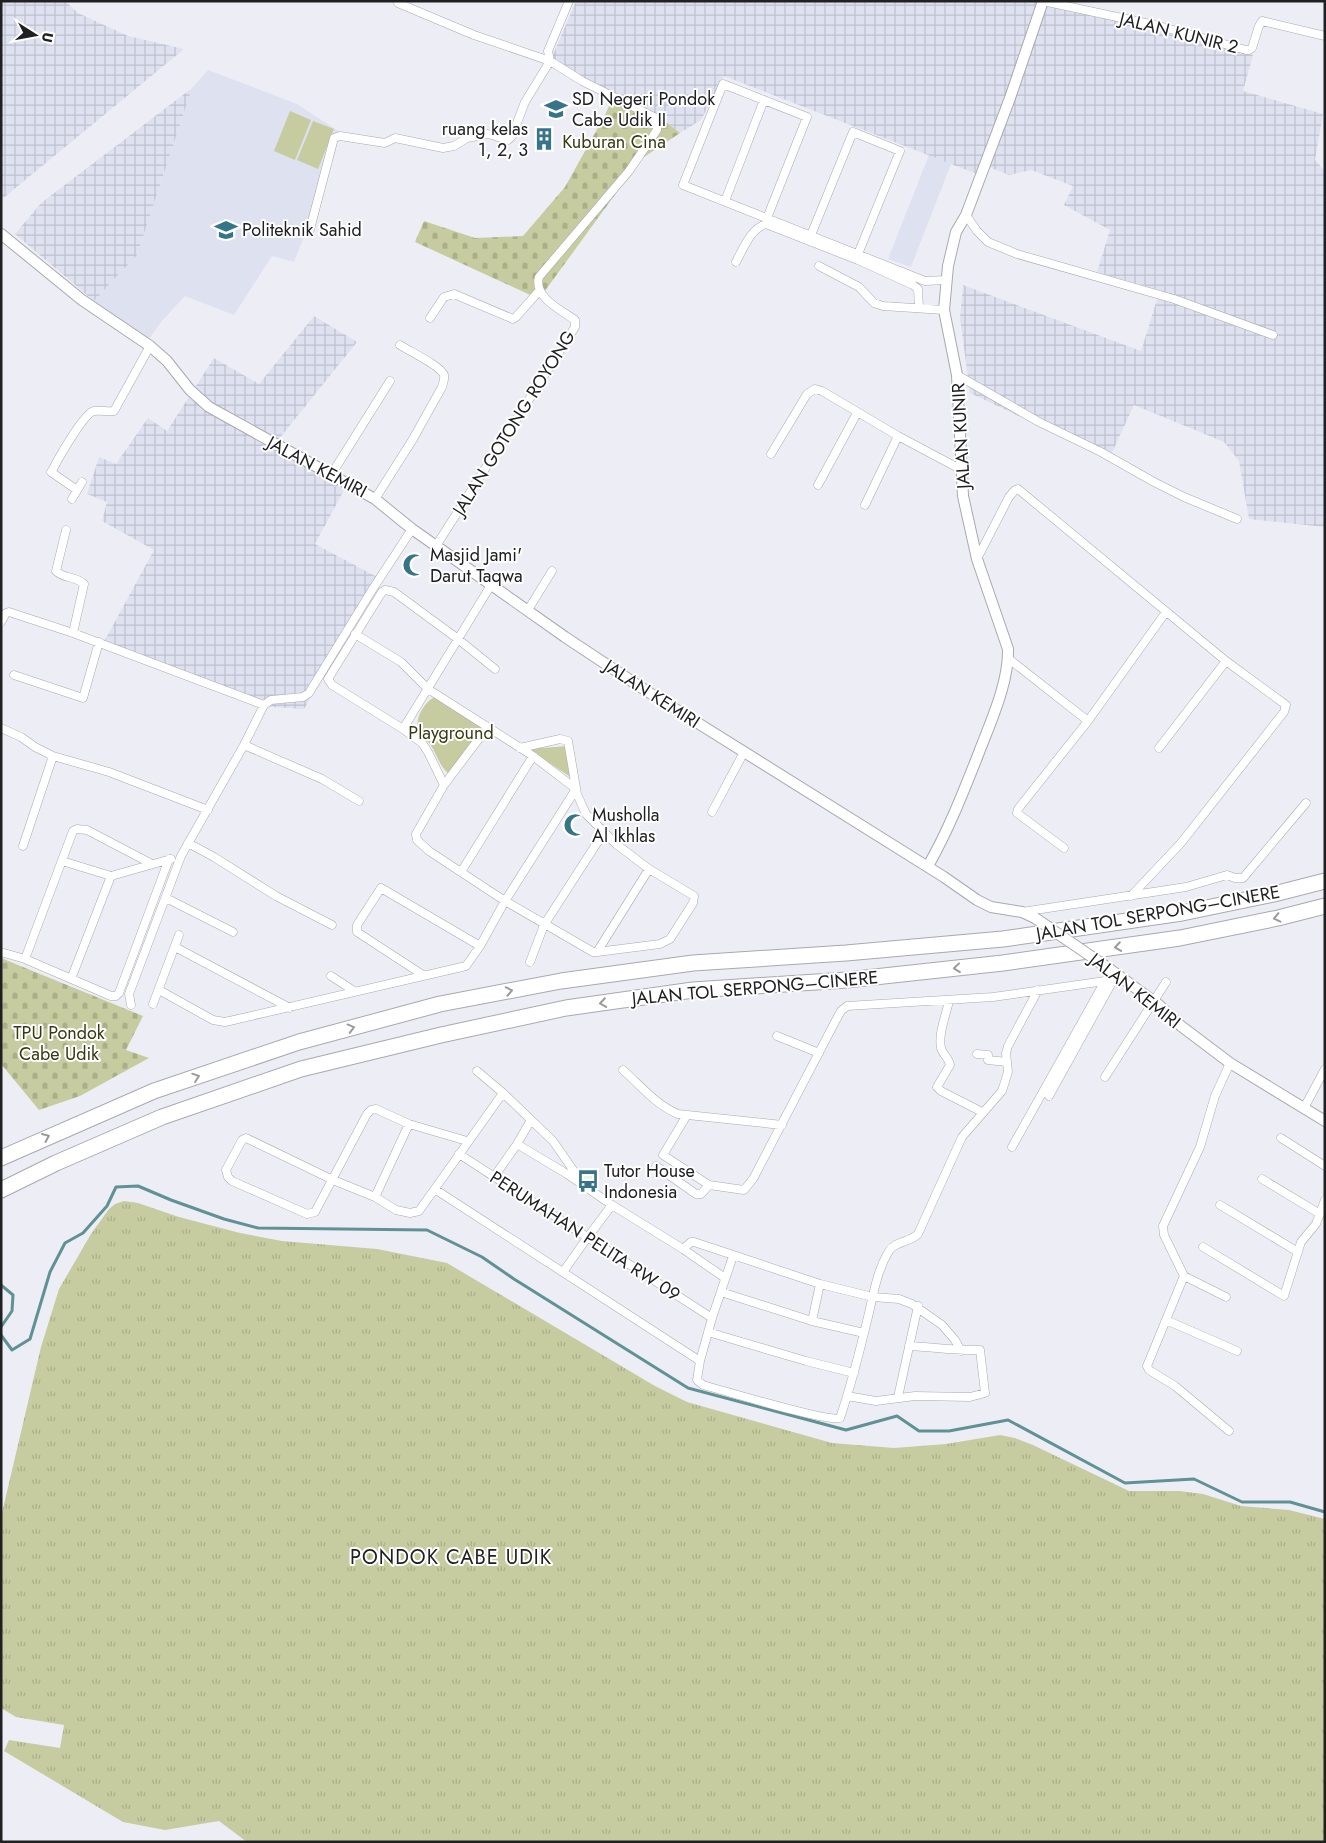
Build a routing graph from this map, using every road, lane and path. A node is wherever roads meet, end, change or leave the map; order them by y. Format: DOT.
graph roads {
  1 [pos="569,1"];
  2 [pos="1043,1"];
  3 [pos="398,3"];
  4 [pos="1325,36"];
  5 [pos="550,61"];
  6 [pos="764,100"];
  7 [pos="725,201"];
  8 [pos="966,215"];
  9 [pos="768,218"];
  10 [pos="309,233"];
  11 [pos="1,234"];
  12 [pos="811,235"];
  13 [pos="858,254"];
  14 [pos="736,262"];
  15 [pos="819,266"];
  16 [pos="946,280"];
  17 [pos="539,291"];
  18 [pos="919,308"];
  19 [pos="944,310"];
  20 [pos="430,318"];
  21 [pos="1273,334"];
  22 [pos="400,345"];
  23 [pos="150,346"];
  24 [pos="957,375"];
  25 [pos="390,381"];
  26 [pos="857,413"];
  27 [pos="898,436"];
  28 [pos="771,454"];
  29 [pos="962,470"];
  30 [pos="331,475"];
  31 [pos="82,482"];
  32 [pos="818,485"];
  33 [pos="77,490"];
  34 [pos="72,499"];
  35 [pos="375,499"];
  36 [pos="865,505"];
  37 [pos="1237,519"];
  38 [pos="412,529"];
  39 [pos="66,530"];
  40 [pos="436,546"];
  41 [pos="977,559"];
  42 [pos="552,572"];
  43 [pos="491,584"];
  44 [pos="528,610"];
  45 [pos="1166,612"];
  46 [pos="1,622"];
  47 [pos="73,633"];
  48 [pos="355,634"];
  49 [pos="458,639"];
  50 [pos="98,642"];
  51 [pos="1008,658"];
  52 [pos="1226,661"];
  53 [pos="495,669"];
  54 [pos="14,675"];
  55 [pos="428,688"];
  56 [pos="264,705"];
  57 [pos="1088,721"];
  58 [pos="1,728"];
  59 [pos="487,728"];
  60 [pos="403,729"];
  61 [pos="244,745"];
  62 [pos="520,748"];
  63 [pos="1159,748"];
  64 [pos="744,752"];
  65 [pos="53,756"];
  66 [pos="533,756"];
  67 [pos="444,785"];
  68 [pos="576,789"];
  69 [pos="359,801"];
  70 [pos="1306,803"];
  71 [pos="208,810"];
  72 [pos="712,812"];
  73 [pos="604,832"];
  74 [pos="188,843"];
  75 [pos="23,846"];
  76 [pos="1064,848"];
  77 [pos="181,856"];
  78 [pos="169,859"];
  79 [pos="62,862"];
  80 [pos="152,864"];
  81 [pos="928,866"];
  82 [pos="649,869"];
  83 [pos="461,872"];
  84 [pos="111,876"];
  85 [pos="1325,881"];
  86 [pos="1130,896"];
  87 [pos="166,898"];
  88 [pos="505,901"];
  89 [pos="1325,906"];
  90 [pos="1022,912"];
  91 [pos="332,925"];
  92 [pos="544,925"];
  93 [pos="233,932"];
  94 [pos="179,935"];
  95 [pos="480,946"];
  96 [pos="175,947"];
  97 [pos="4,952"];
  98 [pos="597,952"];
  99 [pos="25,959"];
  100 [pos="530,962"];
  101 [pos="1115,974"];
  102 [pos="423,975"];
  103 [pos="331,976"];
  104 [pos="71,979"];
  105 [pos="1105,981"];
  106 [pos="1166,982"];
  107 [pos="159,990"];
  108 [pos="1038,990"];
  109 [pos="354,991"];
  110 [pos="949,1001"];
  111 [pos="1154,1001"];
  112 [pos="153,1004"];
  113 [pos="131,1005"];
  114 [pos="290,1008"];
  115 [pos="777,1036"];
  116 [pos="819,1053"];
  117 [pos="977,1054"];
  118 [pos="1007,1062"];
  119 [pos="1230,1063"];
  120 [pos="1325,1069"];
  121 [pos="623,1070"];
  122 [pos="477,1071"];
  123 [pos="1105,1077"];
  124 [pos="503,1093"];
  125 [pos="1049,1096"];
  126 [pos="1304,1108"];
  127 [pos="982,1112"];
  128 [pos="687,1115"];
  129 [pos="531,1120"];
  130 [pos="1325,1121"];
  131 [pos="409,1124"];
  132 [pos="782,1125"];
  133 [pos="1281,1138"];
  134 [pos="467,1141"];
  135 [pos="517,1144"];
  136 [pos="1012,1147"];
  137 [pos="459,1154"];
  138 [pos="1,1158"];
  139 [pos="656,1166"];
  140 [pos="1325,1166"];
  141 [pos="494,1177"];
  142 [pos="1262,1179"];
  143 [pos="334,1180"];
  144 [pos="583,1185"];
  145 [pos="709,1185"];
  146 [pos="1,1190"];
  147 [pos="436,1190"];
  148 [pos="375,1198"];
  149 [pos="1325,1200"];
  150 [pos="612,1205"];
  151 [pos="1220,1205"];
  152 [pos="1320,1214"];
  153 [pos="586,1238"];
  154 [pos="1203,1247"];
  155 [pos="683,1250"];
  156 [pos="1298,1252"];
  157 [pos="733,1256"];
  158 [pos="563,1272"];
  159 [pos="1184,1276"];
  160 [pos="725,1278"];
  161 [pos="820,1284"];
  162 [pos="721,1292"];
  163 [pos="873,1297"];
  164 [pos="1226,1298"];
  165 [pos="918,1306"];
  166 [pos="712,1318"];
  167 [pos="1166,1320"];
  168 [pos="812,1321"];
  169 [pos="708,1332"];
  170 [pos="864,1333"];
  171 [pos="909,1346"];
  172 [pos="961,1351"];
  173 [pos="1237,1351"];
  174 [pos="700,1361"];
  175 [pos="854,1373"];
  176 [pos="847,1396"];
  177 [pos="898,1397"];
  178 [pos="1229,1432"];
  1 -- 5 [label="street"];
  2 -- 4 [label="street, JALAN KUNIR 2"];
  2 -- 8 [label="street, JALAN KUNIR"];
  3 -- 5 [label="street"];
  5 -- 10 [label="street"];
  5 -- 17 [label="street"];
  6 -- 7 [label="street"];
  6 -- 7 [label="street"];
  6 -- 9 [label="street"];
  7 -- 9 [label="street"];
  8 -- 16 [label="street, JALAN KUNIR"];
  8 -- 21 [label="street"];
  9 -- 12 [label="street"];
  11 -- 23 [label="street, JALAN KEMIRI"];
  12 -- 13 [label="street"];
  12 -- 13 [label="street"];
  13 -- 16 [label="street"];
  14 -- 18 [label="street"];
  15 -- 18 [label="street"];
  16 -- 19 [label="street, JALAN KUNIR"];
  17 -- 20 [label="street"];
  17 -- 40 [label="street, JALAN GOTONG ROYONG"];
  18 -- 19 [label="street"];
  19 -- 24 [label="street, JALAN KUNIR"];
  22 -- 35 [label="street"];
  23 -- 30 [label="street, JALAN KEMIRI"];
  23 -- 33 [label="street"];
  24 -- 29 [label="street, JALAN KUNIR"];
  24 -- 37 [label="street"];
  25 -- 30 [label="street"];
  26 -- 27 [label="street"];
  26 -- 28 [label="street"];
  26 -- 32 [label="street"];
  27 -- 29 [label="street"];
  27 -- 36 [label="street"];
  29 -- 41 [label="street, JALAN KUNIR"];
  30 -- 35 [label="street, JALAN KEMIRI"];
  31 -- 33 [label="street"];
  33 -- 34 [label="street"];
  35 -- 38 [label="street, JALAN KEMIRI"];
  38 -- 40 [label="street, JALAN KEMIRI"];
  38 -- 56 [label="street"];
  39 -- 47 [label="street"];
  40 -- 43 [label="street, JALAN KEMIRI"];
  41 -- 45 [label="street"];
  41 -- 51 [label="street, JALAN KUNIR"];
  42 -- 44 [label="street"];
  43 -- 44 [label="street, JALAN KEMIRI"];
  43 -- 49 [label="street"];
  44 -- 64 [label="street, JALAN KEMIRI"];
  45 -- 52 [label="street"];
  45 -- 57 [label="street"];
  46 -- 47 [label="street"];
  47 -- 50 [label="street"];
  48 -- 49 [label="street"];
  48 -- 55 [label="street"];
  48 -- 60 [label="street"];
  49 -- 53 [label="street"];
  49 -- 55 [label="street"];
  50 -- 54 [label="street"];
  50 -- 56 [label="street"];
  51 -- 57 [label="street"];
  51 -- 81 [label="street, JALAN KUNIR"];
  52 -- 63 [label="street"];
  52 -- 86 [label="street"];
  55 -- 59 [label="street"];
  55 -- 60 [label="street"];
  56 -- 61 [label="street"];
  57 -- 76 [label="street"];
  58 -- 65 [label="street"];
  59 -- 62 [label="street"];
  59 -- 67 [label="street"];
  60 -- 67 [label="street"];
  61 -- 69 [label="street"];
  61 -- 71 [label="street"];
  62 -- 66 [label="street"];
  62 -- 68 [label="street"];
  64 -- 72 [label="street"];
  64 -- 81 [label="street, JALAN KEMIRI"];
  65 -- 71 [label="street"];
  65 -- 75 [label="street"];
  66 -- 68 [label="street"];
  66 -- 83 [label="street"];
  67 -- 83 [label="street"];
  68 -- 73 [label="street"];
  68 -- 88 [label="street"];
  70 -- 86 [label="street"];
  71 -- 74 [label="street"];
  73 -- 82 [label="street"];
  73 -- 92 [label="street"];
  74 -- 77 [label="street"];
  74 -- 91 [label="street"];
  77 -- 78 [label="street"];
  77 -- 87 [label="street"];
  78 -- 80 [label="street"];
  78 -- 104 [label="street"];
  79 -- 80 [label="street"];
  79 -- 84 [label="street"];
  79 -- 99 [label="street"];
  80 -- 84 [label="street"];
  81 -- 90 [label="street, JALAN KEMIRI"];
  82 -- 98 [label="street"];
  82 -- 98 [label="street"];
  83 -- 88 [label="street"];
  84 -- 104 [label="street"];
  138 -- 85 [label="highway, JALAN TOL SERPONG–CINERE, one-way"];
  86 -- 90 [label="street"];
  87 -- 93 [label="street"];
  87 -- 113 [label="street"];
  88 -- 92 [label="street"];
  88 -- 95 [label="street"];
  89 -- 146 [label="highway, JALAN TOL SERPONG–CINERE, one-way"];
  90 -- 101 [label="street, JALAN KEMIRI, bridge"];
  92 -- 98 [label="street"];
  92 -- 100 [label="street"];
  94 -- 96 [label="street"];
  95 -- 102 [label="street"];
  95 -- 102 [label="street"];
  96 -- 107 [label="street"];
  96 -- 114 [label="street"];
  97 -- 99 [label="street"];
  99 -- 104 [label="street"];
  101 -- 105 [label="street"];
  101 -- 111 [label="street, JALAN KEMIRI"];
  101 -- 125 [label="street"];
  102 -- 109 [label="street"];
  103 -- 109 [label="street"];
  105 -- 108 [label="street"];
  105 -- 136 [label="street"];
  106 -- 111 [label="street"];
  107 -- 112 [label="street"];
  107 -- 114 [label="street"];
  108 -- 110 [label="street"];
  108 -- 118 [label="street"];
  109 -- 114 [label="street"];
  110 -- 116 [label="street"];
  110 -- 127 [label="street"];
  111 -- 119 [label="street, JALAN KEMIRI"];
  111 -- 123 [label="street"];
  115 -- 116 [label="street"];
  116 -- 132 [label="street"];
  117 -- 118 [label="street"];
  118 -- 127 [label="street"];
  119 -- 126 [label="street, JALAN KEMIRI"];
  119 -- 159 [label="street"];
  120 -- 126 [label="street"];
  121 -- 128 [label="street"];
  122 -- 124 [label="street"];
  124 -- 129 [label="street"];
  124 -- 134 [label="street"];
  126 -- 130 [label="street, JALAN KEMIRI"];
  127 -- 163 [label="street"];
  128 -- 132 [label="street"];
  128 -- 145 [label="street"];
  129 -- 135 [label="street"];
  129 -- 144 [label="street"];
  131 -- 134 [label="street"];
  131 -- 143 [label="street"];
  131 -- 148 [label="street"];
  132 -- 145 [label="street"];
  133 -- 140 [label="street"];
  134 -- 137 [label="street"];
  135 -- 141 [label="street"];
  135 -- 144 [label="street"];
  137 -- 141 [label="street, PERUMAHAN PELITA RW 09"];
  137 -- 147 [label="street"];
  139 -- 145 [label="street"];
  141 -- 153 [label="street, PERUMAHAN PELITA RW 09"];
  142 -- 152 [label="street"];
  143 -- 143 [label="street"];
  143 -- 148 [label="street"];
  144 -- 150 [label="street"];
  147 -- 148 [label="street"];
  147 -- 158 [label="street"];
  149 -- 152 [label="street"];
  150 -- 153 [label="street"];
  150 -- 155 [label="street"];
  151 -- 156 [label="street"];
  152 -- 156 [label="street"];
  153 -- 158 [label="street"];
  153 -- 166 [label="street, PERUMAHAN PELITA RW 09"];
  154 -- 156 [label="street"];
  155 -- 157 [label="street"];
  155 -- 160 [label="street"];
  157 -- 160 [label="street"];
  157 -- 161 [label="street"];
  158 -- 174 [label="street"];
  159 -- 164 [label="street"];
  159 -- 167 [label="street"];
  160 -- 162 [label="street"];
  161 -- 163 [label="street"];
  161 -- 168 [label="street"];
  162 -- 166 [label="street"];
  162 -- 168 [label="street"];
  163 -- 165 [label="street"];
  163 -- 170 [label="street"];
  165 -- 171 [label="street"];
  165 -- 172 [label="street"];
  166 -- 169 [label="street"];
  167 -- 173 [label="street"];
  167 -- 178 [label="street"];
  168 -- 170 [label="street"];
  169 -- 174 [label="street"];
  169 -- 175 [label="street"];
  170 -- 175 [label="street"];
  171 -- 172 [label="street"];
  171 -- 177 [label="street"];
  172 -- 177 [label="street"];
  174 -- 176 [label="street"];
  175 -- 176 [label="street"];
  176 -- 177 [label="street"];
}
